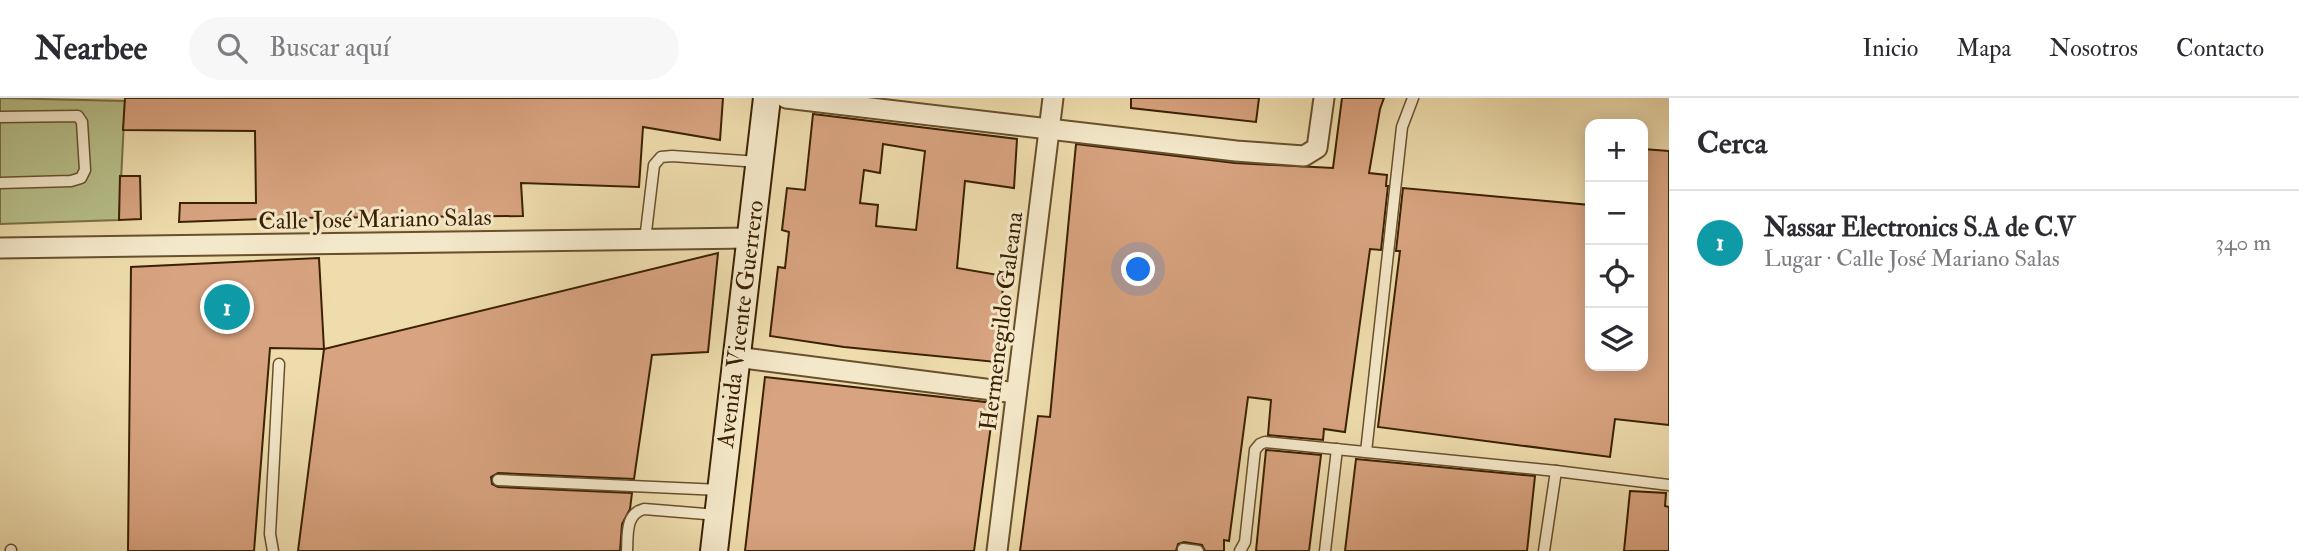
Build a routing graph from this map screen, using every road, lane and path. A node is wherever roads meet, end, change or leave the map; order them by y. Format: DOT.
graph roads {
  1 [pos="767,98"];
  2 [pos="786,98"];
  3 [pos="1053,98"];
  4 [pos="1324,98"];
  5 [pos="1413,98"];
  6 [pos="0,117"];
  7 [pos="1050,130"];
  8 [pos="759,163"];
  9 [pos="0,183"];
  10 [pos="750,238"];
  11 [pos="645,240"];
  12 [pos="0,248"];
  13 [pos="736,357"];
  14 [pos="279,364"];
  15 [pos="1016,393"];
  16 [pos="1337,449"];
  17 [pos="1366,452"];
  18 [pos="1556,471"];
  19 [pos="498,480"];
  20 [pos="1669,485"];
  21 [pos="720,503"];
  22 [pos="1183,549"];
  23 [pos="273,551"];
  24 [pos="627,551"];
  25 [pos="714,551"];
  26 [pos="998,551"];
  27 [pos="1198,551"];
  28 [pos="1240,551"];
  29 [pos="1325,551"];
  30 [pos="1544,551"];
  1 -- 8 [label="main road, Avenida Vicente Guerrero"];
  2 -- 7 [label="street"];
  3 -- 7 [label="street, Hermenegildo Galeana"];
  4 -- 7 [label="street"];
  5 -- 17 [label="lane"];
  6 -- 9 [label="lane"];
  7 -- 15 [label="street, Hermenegildo Galeana"];
  8 -- 10 [label="main road, Avenida Vicente Guerrero"];
  8 -- 11 [label="lane"];
  10 -- 11 [label="street, Calle José Mariano Salas"];
  10 -- 13 [label="main road, Avenida Vicente Guerrero"];
  11 -- 12 [label="street, Calle José Mariano Salas"];
  13 -- 15 [label="street"];
  13 -- 21 [label="main road, Avenida Vicente Guerrero"];
  14 -- 23 [label="lane"];
  15 -- 26 [label="street, Hermenegildo Galeana"];
  16 -- 17 [label="lane"];
  16 -- 28 [label="lane"];
  16 -- 29 [label="lane"];
  17 -- 18 [label="lane"];
  18 -- 20 [label="lane"];
  18 -- 30 [label="lane"];
  19 -- 21 [label="lane"];
  21 -- 24 [label="lane"];
  21 -- 25 [label="main road, Avenida Vicente Guerrero"];
  22 -- 27 [label="lane"];
}
